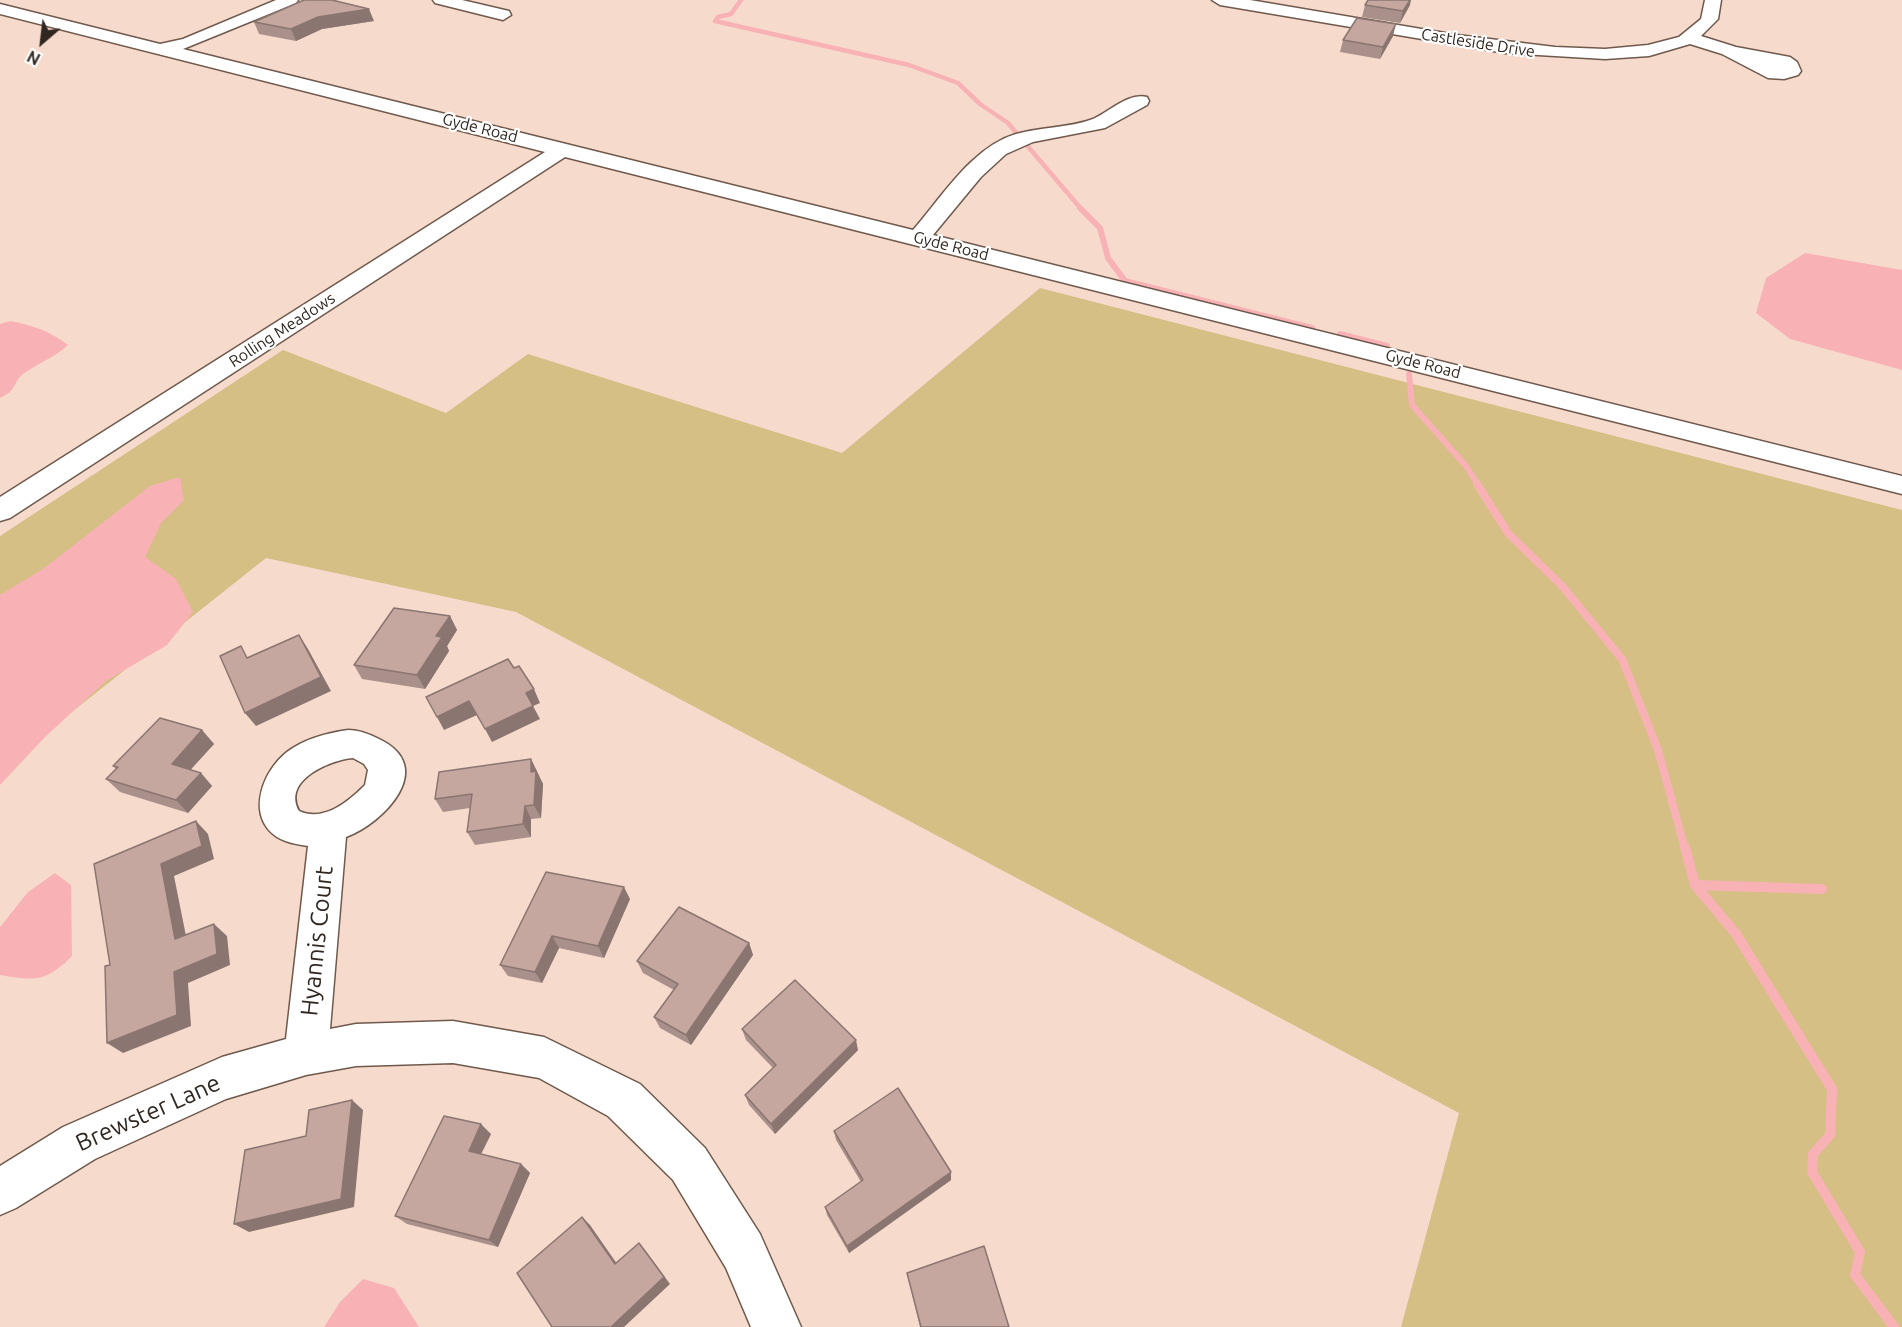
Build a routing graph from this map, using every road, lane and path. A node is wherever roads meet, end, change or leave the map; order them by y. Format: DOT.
graph roads {
  1 [pos="261,0"];
  2 [pos="290,0"];
  3 [pos="441,0"];
  4 [pos="1220,0"];
  5 [pos="1328,0"];
  6 [pos="1713,0"];
  7 [pos="0,9"];
  8 [pos="503,15"];
  9 [pos="1317,16"];
  10 [pos="1688,38"];
  11 [pos="162,48"];
  12 [pos="1733,52"];
  13 [pos="1140,100"];
  14 [pos="564,149"];
  15 [pos="919,238"];
  16 [pos="1902,485"];
  17 [pos="0,511"];
  18 [pos="328,829"];
  19 [pos="306,1054"];
  20 [pos="0,1192"];
  21 [pos="776,1327"];
  1 -- 11 [label="street"];
  2 -- 11 [label="street"];
  3 -- 8 [label="street"];
  4 -- 9 [label="street, Castleside Drive"];
  5 -- 9 [label="street"];
  6 -- 10 [label="street, Castleside Drive"];
  7 -- 11 [label="street, Gyde Road"];
  9 -- 10 [label="street, Castleside Drive"];
  10 -- 12 [label="street"];
  11 -- 14 [label="street, Gyde Road"];
  13 -- 15 [label="street"];
  14 -- 15 [label="street, Gyde Road"];
  14 -- 17 [label="street, Rolling Meadows"];
  15 -- 16 [label="street, Gyde Road"];
  18 -- 19 [label="street, Hyannis Court"];
  19 -- 20 [label="street, Brewster Lane"];
  19 -- 21 [label="street, Brewster Lane"];
}
